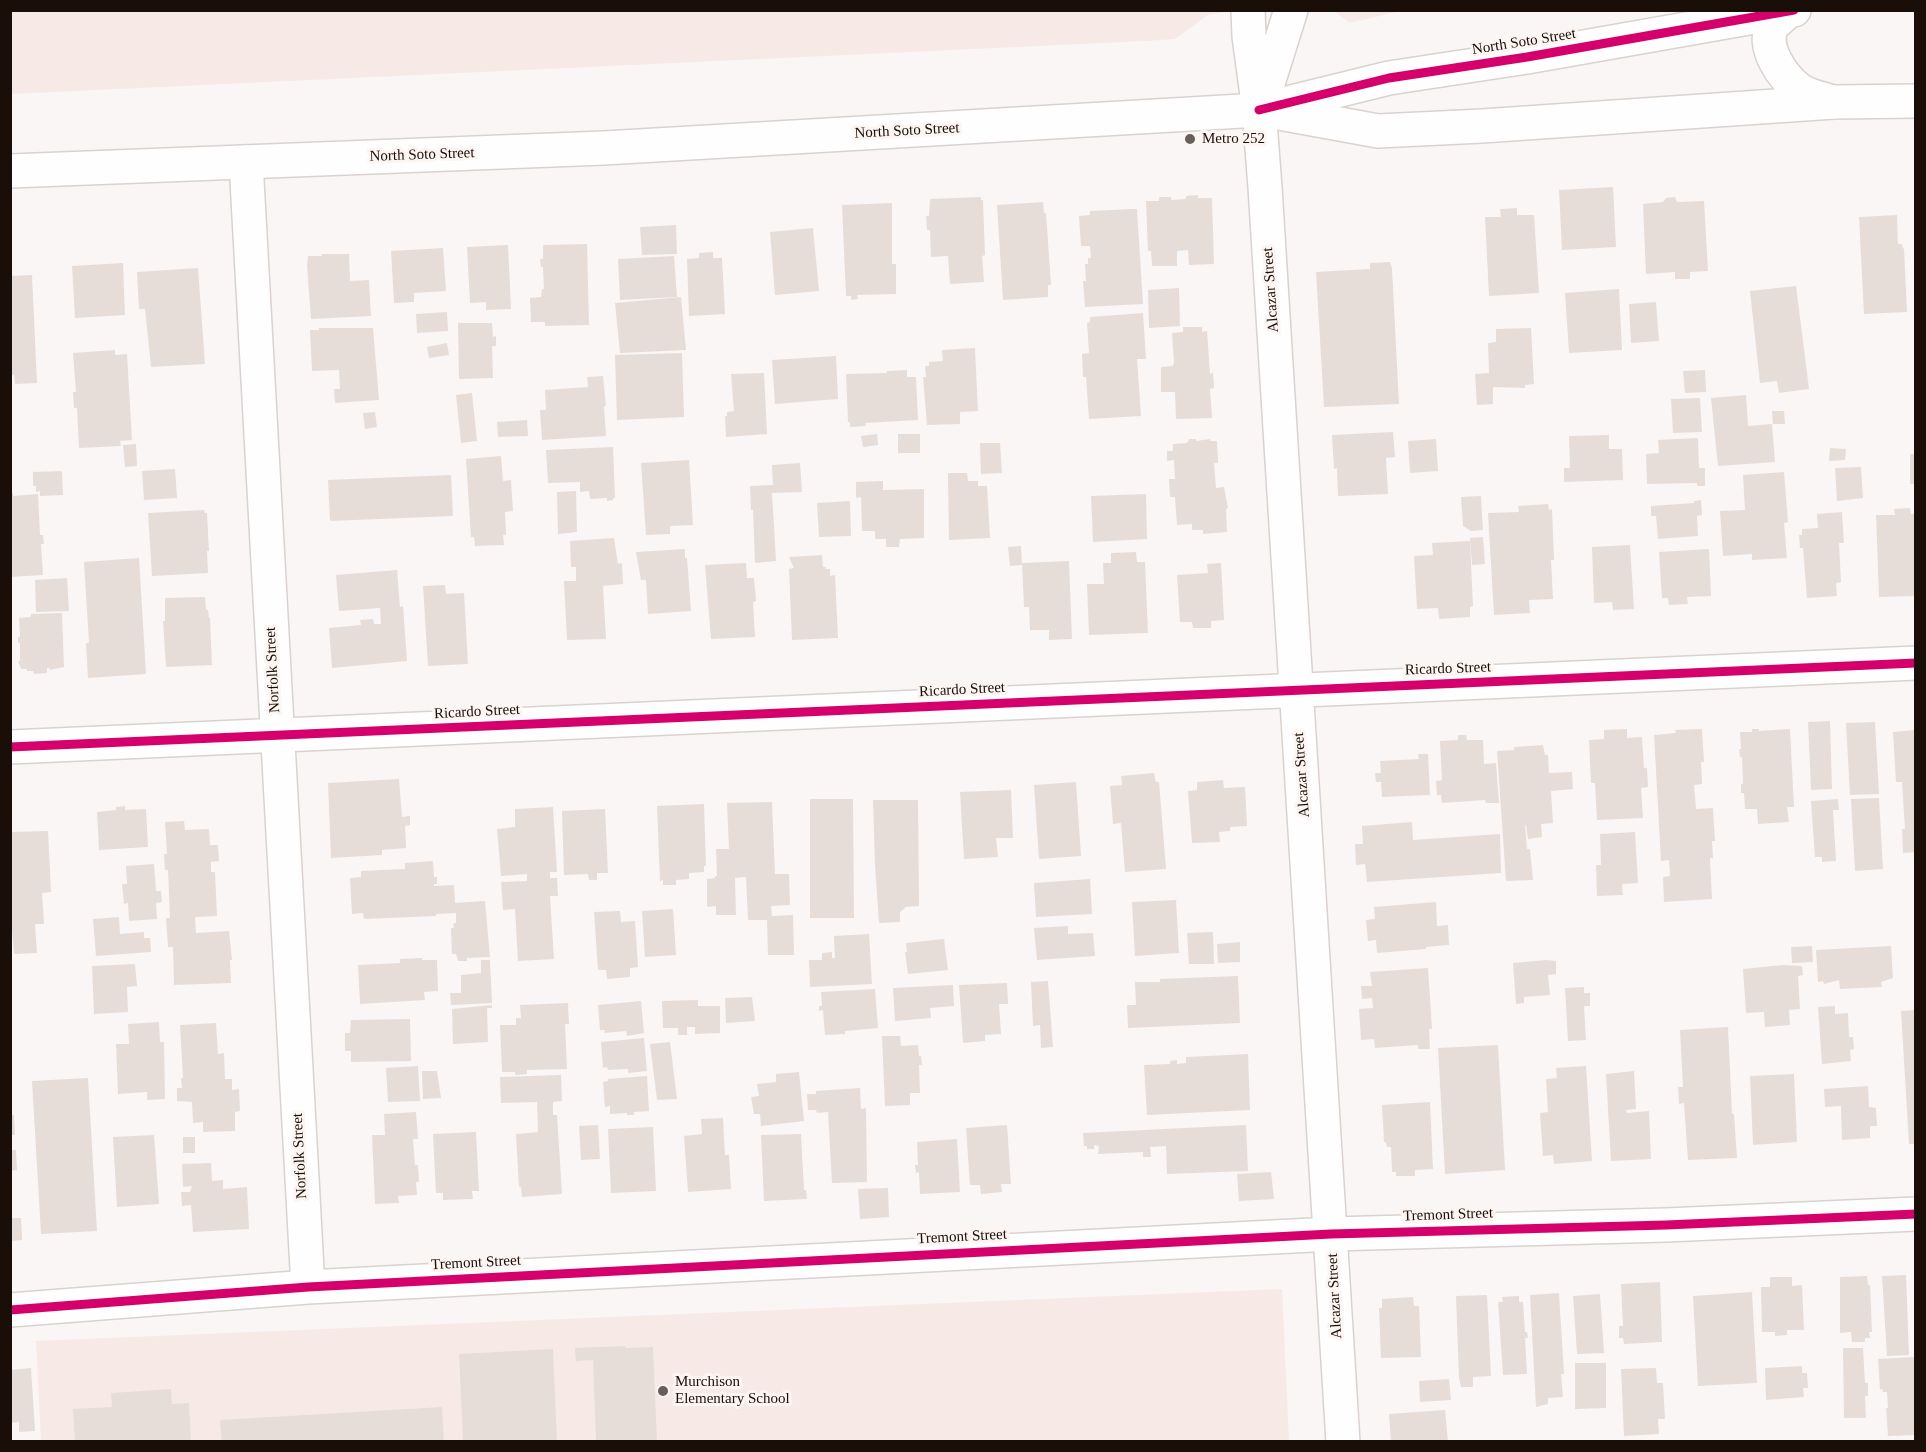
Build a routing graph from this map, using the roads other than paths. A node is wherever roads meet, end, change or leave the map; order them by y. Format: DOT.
graph roads {
  1 [pos="1248,10"];
  2 [pos="1291,10"];
  3 [pos="1791,11"];
  4 [pos="1916,101"];
  5 [pos="1834,102"];
  6 [pos="1259,110"];
  7 [pos="246,162"];
  8 [pos="10,171"];
  9 [pos="1916,663"];
  10 [pos="1296,689"];
  11 [pos="276,737"];
  12 [pos="10,747"];
  13 [pos="1916,1214"];
  14 [pos="1331,1233"];
  15 [pos="308,1287"];
  16 [pos="10,1310"];
  17 [pos="1343,1442"];
  1 -- 6 [label="street, Alcazar Street"];
  2 -- 6 [label="street, Alcazar Street"];
  3 -- 5 [label="street"];
  3 -- 6 [label="street, North Soto Street"];
  4 -- 5 [label="street"];
  5 -- 6 [label="street"];
  6 -- 7 [label="street, North Soto Street"];
  6 -- 10 [label="street, Alcazar Street"];
  7 -- 8 [label="street, North Soto Street"];
  7 -- 11 [label="street, Norfolk Street"];
  9 -- 10 [label="street, Ricardo Street"];
  10 -- 11 [label="street, Ricardo Street"];
  10 -- 14 [label="street, Alcazar Street"];
  11 -- 12 [label="street, Ricardo Street"];
  11 -- 15 [label="street, Norfolk Street"];
  13 -- 14 [label="street, Tremont Street"];
  14 -- 15 [label="street, Tremont Street"];
  14 -- 17 [label="street, Alcazar Street"];
  15 -- 16 [label="street, Tremont Street"];
}
